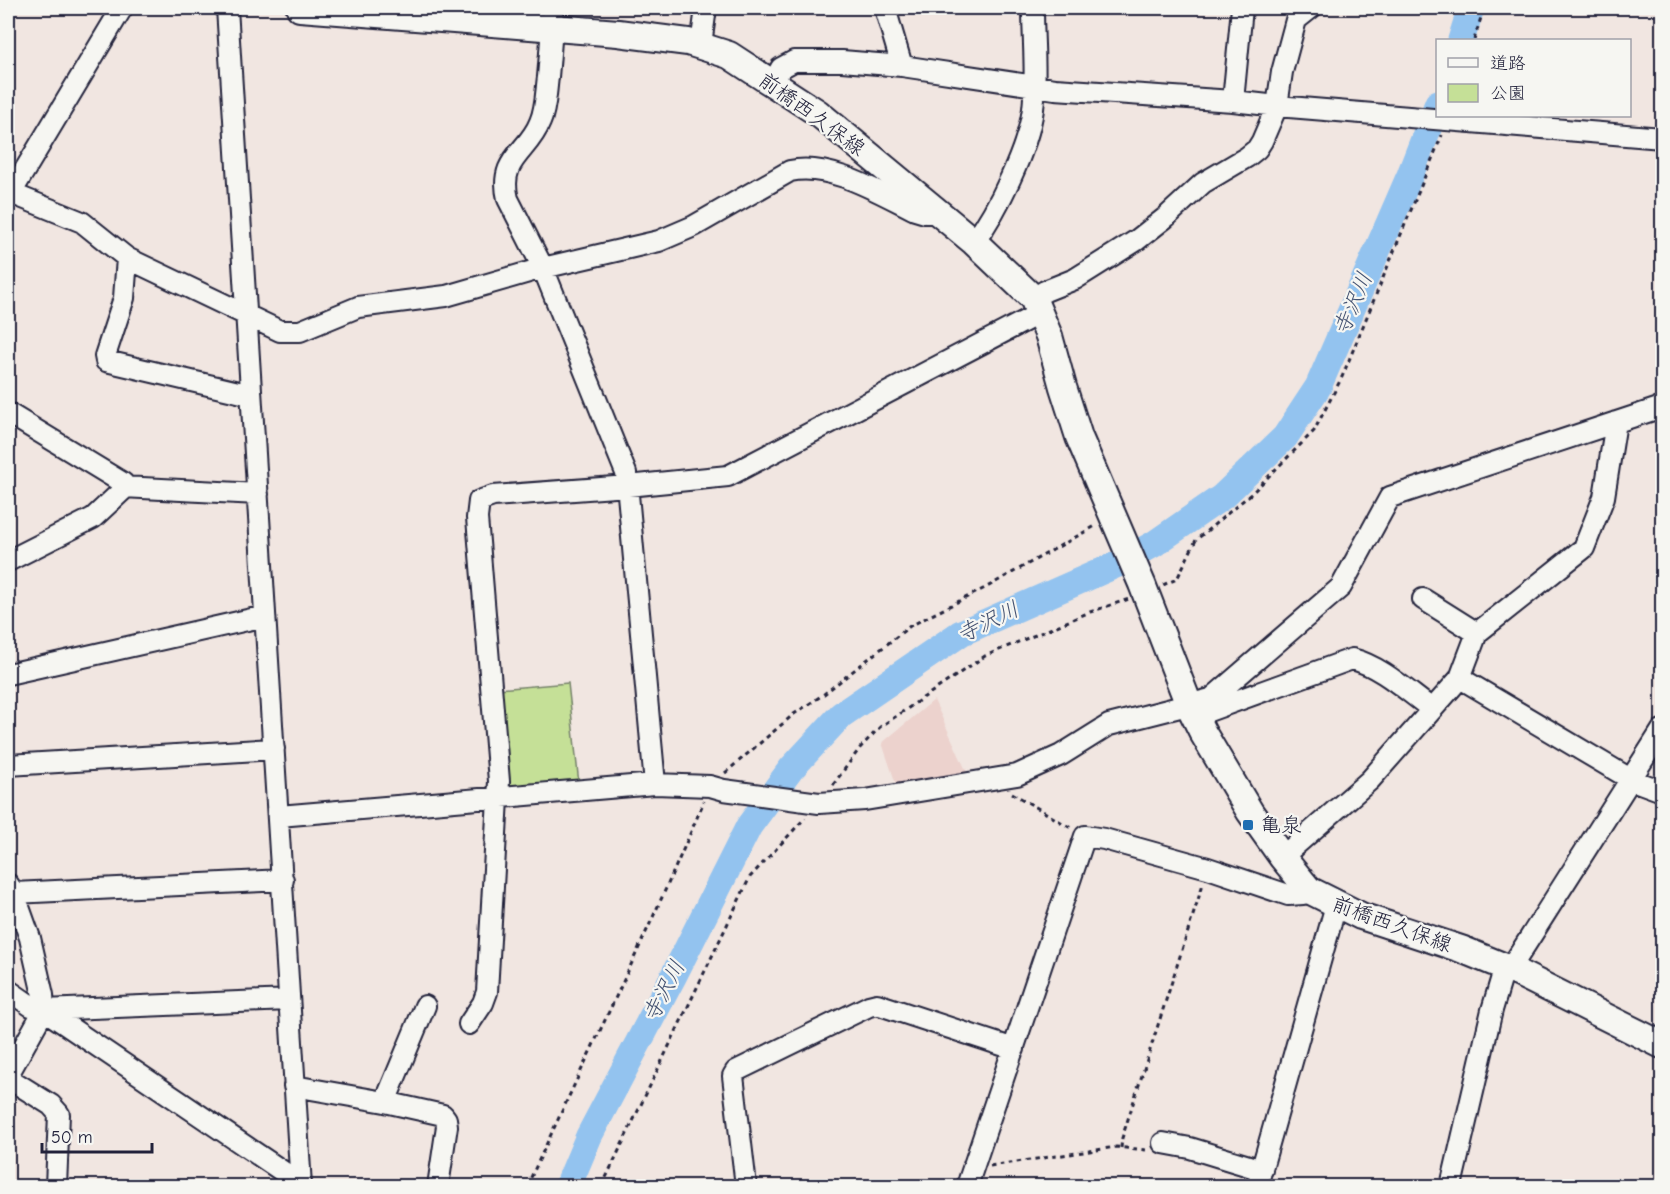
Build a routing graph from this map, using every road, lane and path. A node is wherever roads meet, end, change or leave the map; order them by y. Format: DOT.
graph roads {
  1 [pos="122,8"];
  2 [pos="227,8"];
  3 [pos="300,8"];
  4 [pos="706,8"];
  5 [pos="885,8"];
  6 [pos="1033,8"];
  7 [pos="1242,8"];
  8 [pos="1311,8"];
  9 [pos="1484,8"];
  10 [pos="553,18"];
  11 [pos="1474,39"];
  12 [pos="700,45"];
  13 [pos="902,66"];
  14 [pos="773,83"];
  15 [pos="1034,86"];
  16 [pos="1233,101"];
  17 [pos="1277,106"];
  18 [pos="1445,120"];
  19 [pos="1662,138"];
  20 [pos="8,195"];
  21 [pos="939,213"];
  22 [pos="974,242"];
  23 [pos="127,258"];
  24 [pos="543,268"];
  25 [pos="1036,306"];
  26 [pos="246,314"];
  27 [pos="251,395"];
  28 [pos="1662,407"];
  29 [pos="8,413"];
  30 [pos="1616,422"];
  31 [pos="627,486"];
  32 [pos="123,487"];
  33 [pos="258,494"];
  34 [pos="8,561"];
  35 [pos="1144,589"];
  36 [pos="1424,599"];
  37 [pos="265,616"];
  38 [pos="1477,633"];
  39 [pos="8,674"];
  40 [pos="1460,678"];
  41 [pos="1432,710"];
  42 [pos="1192,711"];
  43 [pos="1662,730"];
  44 [pos="274,749"];
  45 [pos="8,765"];
  46 [pos="999,779"];
  47 [pos="1632,780"];
  48 [pos="655,784"];
  49 [pos="1662,791"];
  50 [pos="498,797"];
  51 [pos="819,803"];
  52 [pos="279,816"];
  53 [pos="1085,836"];
  54 [pos="1282,857"];
  55 [pos="1208,867"];
  56 [pos="283,880"];
  57 [pos="11,888"];
  58 [pos="1310,890"];
  59 [pos="1336,905"];
  60 [pos="1510,969"];
  61 [pos="8,990"];
  62 [pos="289,1000"];
  63 [pos="425,1006"];
  64 [pos="44,1010"];
  65 [pos="469,1024"];
  66 [pos="1662,1045"];
  67 [pos="1014,1049"];
  68 [pos="8,1077"];
  69 [pos="294,1086"];
  70 [pos="385,1102"];
  71 [pos="1160,1147"];
  72 [pos="1121,1148"];
  73 [pos="970,1177"];
  74 [pos="1259,1178"];
  75 [pos="301,1182"];
  76 [pos="56,1186"];
  77 [pos="438,1186"];
  78 [pos="602,1186"];
  79 [pos="746,1186"];
  80 [pos="1451,1186"];
  1 -- 20 [label="street"];
  2 -- 26 [label="street"];
  3 -- 10 [label="main road, 前橋西久保線"];
  4 -- 12 [label="street"];
  5 -- 13 [label="street"];
  6 -- 15 [label="street"];
  7 -- 16 [label="street"];
  8 -- 17 [label="street"];
  9 -- 11 [label="path"];
  10 -- 12 [label="main road, 前橋西久保線"];
  10 -- 24 [label="street"];
  12 -- 14 [label="main road, 前橋西久保線"];
  13 -- 14 [label="street"];
  13 -- 15 [label="street"];
  14 -- 21 [label="main road, 前橋西久保線"];
  15 -- 16 [label="street"];
  15 -- 22 [label="street"];
  16 -- 17 [label="street"];
  17 -- 18 [label="street"];
  17 -- 25 [label="street"];
  18 -- 19 [label="street"];
  18 -- 35 [label="path"];
  20 -- 23 [label="street"];
  21 -- 22 [label="main road, 前橋西久保線"];
  21 -- 24 [label="street"];
  22 -- 25 [label="main road, 前橋西久保線"];
  23 -- 26 [label="street"];
  23 -- 27 [label="street"];
  24 -- 26 [label="street"];
  24 -- 31 [label="street"];
  25 -- 31 [label="street"];
  25 -- 35 [label="main road, 前橋西久保線"];
  26 -- 27 [label="street"];
  27 -- 33 [label="street"];
  28 -- 30 [label="street"];
  29 -- 32 [label="street"];
  30 -- 38 [label="street"];
  30 -- 42 [label="street"];
  31 -- 48 [label="street"];
  31 -- 50 [label="street"];
  32 -- 33 [label="street"];
  32 -- 34 [label="street"];
  33 -- 37 [label="street"];
  35 -- 42 [label="main road, 前橋西久保線"];
  35 -- 51 [label="path"];
  36 -- 38 [label="street"];
  37 -- 39 [label="street"];
  37 -- 44 [label="street"];
  38 -- 40 [label="street"];
  40 -- 41 [label="street"];
  40 -- 47 [label="street"];
  41 -- 42 [label="street"];
  41 -- 54 [label="street"];
  42 -- 46 [label="street"];
  42 -- 54 [label="main road, 前橋西久保線"];
  43 -- 47 [label="street"];
  44 -- 45 [label="street"];
  44 -- 52 [label="street"];
  46 -- 51 [label="street"];
  46 -- 53 [label="path"];
  47 -- 49 [label="street"];
  47 -- 60 [label="street"];
  48 -- 50 [label="street"];
  48 -- 51 [label="street"];
  50 -- 52 [label="street"];
  50 -- 65 [label="street"];
  51 -- 78 [label="path"];
  52 -- 56 [label="street"];
  53 -- 55 [label="street"];
  53 -- 67 [label="street"];
  54 -- 58 [label="main road, 前橋西久保線"];
  55 -- 58 [label="street"];
  55 -- 72 [label="path"];
  56 -- 57 [label="street"];
  56 -- 62 [label="street"];
  57 -- 64 [label="street"];
  58 -- 59 [label="main road, 前橋西久保線"];
  59 -- 60 [label="main road, 前橋西久保線"];
  59 -- 74 [label="street"];
  60 -- 66 [label="main road, 前橋西久保線"];
  60 -- 80 [label="street"];
  61 -- 64 [label="street"];
  62 -- 64 [label="street"];
  62 -- 69 [label="street"];
  63 -- 70 [label="street"];
  64 -- 68 [label="street"];
  64 -- 75 [label="street"];
  67 -- 73 [label="street"];
  67 -- 79 [label="street"];
  68 -- 76 [label="street"];
  69 -- 70 [label="street"];
  69 -- 75 [label="street"];
  70 -- 77 [label="street"];
  71 -- 72 [label="path"];
  71 -- 74 [label="street"];
  72 -- 73 [label="path"];
}
